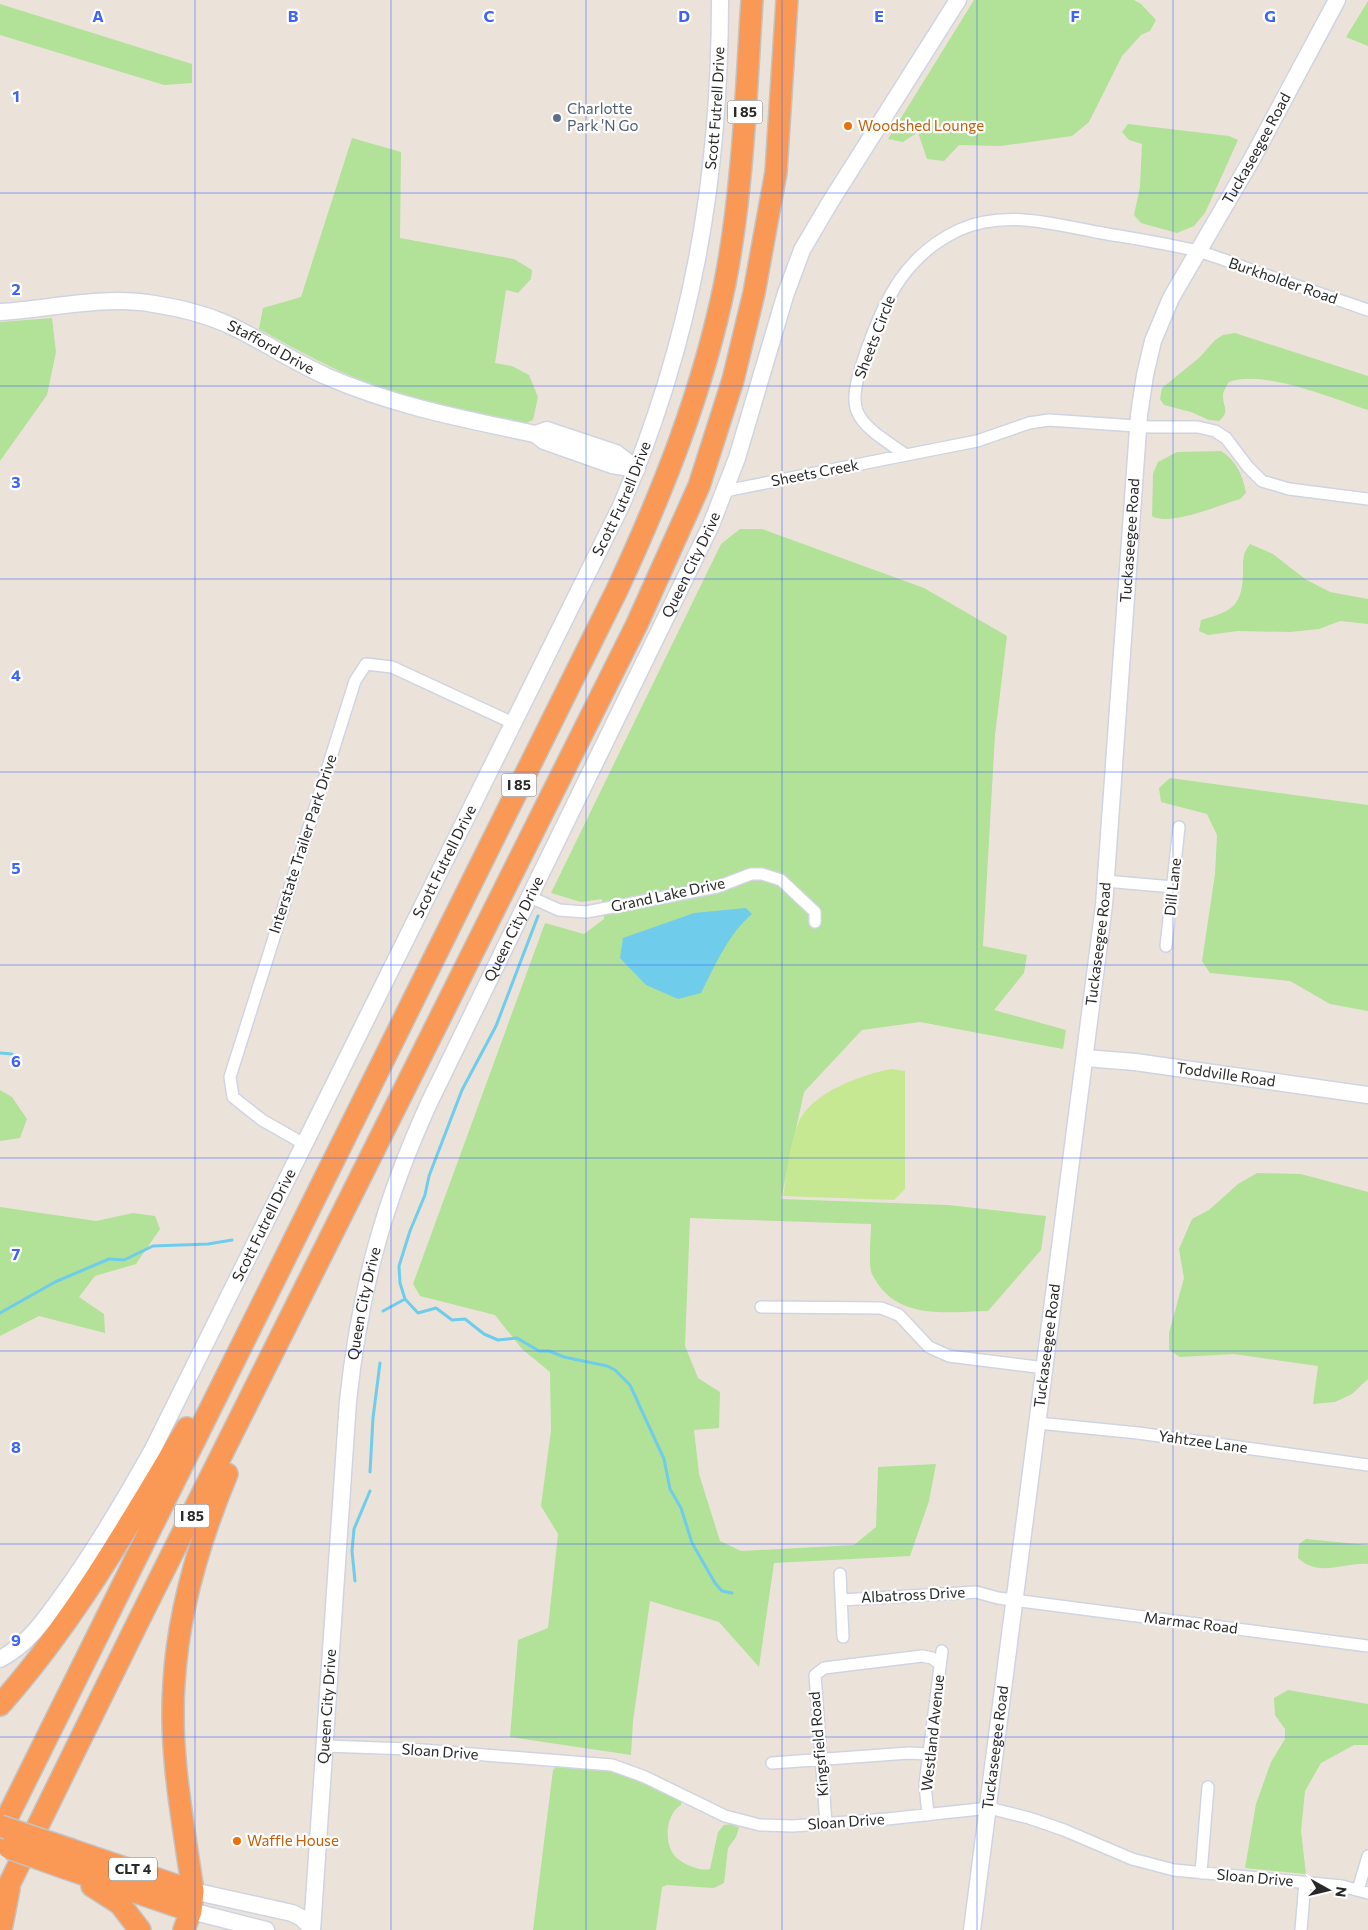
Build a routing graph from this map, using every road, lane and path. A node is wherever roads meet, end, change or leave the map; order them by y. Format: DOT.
graph roads {
  1 [pos="720,0"];
  2 [pos="752,0"];
  3 [pos="787,0"];
  4 [pos="798,0"];
  5 [pos="958,0"];
  6 [pos="1337,0"];
  7 [pos="781,121"];
  8 [pos="1197,251"];
  9 [pos="1368,310"];
  10 [pos="0,312"];
  11 [pos="1138,426"];
  12 [pos="906,455"];
  13 [pos="637,469"];
  14 [pos="724,492"];
  15 [pos="1368,499"];
  16 [pos="515,724"];
  17 [pos="1179,827"];
  18 [pos="1105,881"];
  19 [pos="1172,887"];
  20 [pos="530,898"];
  21 [pos="815,922"];
  22 [pos="1166,946"];
  23 [pos="1085,1058"];
  24 [pos="1368,1095"];
  25 [pos="306,1146"];
  26 [pos="299,1303"];
  27 [pos="760,1307"];
  28 [pos="252,1326"];
  29 [pos="1045,1368"];
  30 [pos="1038,1423"];
  31 [pos="1368,1465"];
  32 [pos="840,1574"];
  33 [pos="841,1600"];
  34 [pos="1014,1600"];
  35 [pos="843,1636"];
  36 [pos="1368,1646"];
  37 [pos="942,1651"];
  38 [pos="0,1659"];
  39 [pos="940,1664"];
  40 [pos="0,1705"];
  41 [pos="325,1746"];
  42 [pos="929,1754"];
  43 [pos="821,1761"];
  44 [pos="772,1763"];
  45 [pos="1208,1787"];
  46 [pos="990,1808"];
  47 [pos="928,1815"];
  48 [pos="826,1823"];
  49 [pos="0,1826"];
  50 [pos="0,1832"];
  51 [pos="0,1845"];
  52 [pos="1368,1856"];
  53 [pos="69,1859"];
  54 [pos="1201,1873"];
  55 [pos="12,1878"];
  56 [pos="1305,1882"];
  57 [pos="193,1890"];
  58 [pos="1363,1892"];
  59 [pos="0,1903"];
  60 [pos="188,1921"];
  61 [pos="1,1930"];
  62 [pos="140,1930"];
  63 [pos="266,1930"];
  64 [pos="313,1930"];
  65 [pos="972,1930"];
  66 [pos="1301,1930"];
  1 -- 13 [label="street, Scott Futrell Drive"];
  2 -- 28 [label="highway, I 85"];
  3 -- 7 [label="highway, I 85"];
  4 -- 7 [label="highway"];
  5 -- 14 [label="street, Queen City Drive"];
  6 -- 8 [label="street, Tuckaseegee Road"];
  7 -- 26 [label="highway, I 85"];
  8 -- 9 [label="street, Burkholder Road"];
  8 -- 11 [label="street, Tuckaseegee Road"];
  8 -- 12 [label="street, Sheets Circle"];
  10 -- 13 [label="street, Stafford Drive"];
  11 -- 12 [label="street"];
  11 -- 15 [label="street"];
  11 -- 18 [label="street, Tuckaseegee Road"];
  12 -- 14 [label="street, Sheets Creek"];
  13 -- 16 [label="street, Scott Futrell Drive"];
  14 -- 20 [label="street, Queen City Drive"];
  16 -- 25 [label="street, Scott Futrell Drive"];
  16 -- 25 [label="street, Interstate Trailer Park Drive"];
  17 -- 19 [label="street, Dill Lane"];
  18 -- 19 [label="street"];
  18 -- 23 [label="street, Tuckaseegee Road"];
  19 -- 22 [label="street, Dill Lane"];
  20 -- 21 [label="street, Grand Lake Drive"];
  20 -- 41 [label="street, Queen City Drive"];
  23 -- 24 [label="street, Toddville Road"];
  23 -- 29 [label="street, Tuckaseegee Road"];
  25 -- 38 [label="street, Scott Futrell Drive"];
  26 -- 55 [label="highway, I 85"];
  26 -- 57 [label="highway"];
  27 -- 29 [label="street"];
  28 -- 40 [label="highway"];
  28 -- 50 [label="highway, I 85"];
  29 -- 30 [label="street, Tuckaseegee Road"];
  30 -- 31 [label="street, Yahtzee Lane"];
  30 -- 34 [label="street, Tuckaseegee Road"];
  32 -- 33 [label="street"];
  33 -- 34 [label="street, Albatross Drive"];
  33 -- 35 [label="street"];
  34 -- 36 [label="street, Marmac Road"];
  34 -- 46 [label="street, Tuckaseegee Road"];
  37 -- 39 [label="street, Westland Avenue"];
  39 -- 42 [label="street, Westland Avenue"];
  39 -- 43 [label="street, Kingsfield Road"];
  41 -- 48 [label="street, Sloan Drive"];
  41 -- 64 [label="street, Queen City Drive"];
  42 -- 43 [label="street"];
  42 -- 47 [label="street, Westland Avenue"];
  43 -- 44 [label="street"];
  43 -- 48 [label="street, Kingsfield Road"];
  45 -- 54 [label="street"];
  46 -- 47 [label="street, Sloan Drive"];
  46 -- 54 [label="street, Sloan Drive"];
  46 -- 65 [label="street, Tuckaseegee Road"];
  47 -- 48 [label="street, Sloan Drive"];
  49 -- 53 [label="highway, bridge"];
  51 -- 53 [label="highway, bridge"];
  52 -- 58 [label="street"];
  53 -- 57 [label="highway, CLT 4"];
  53 -- 60 [label="highway"];
  53 -- 62 [label="highway"];
  54 -- 56 [label="street, Sloan Drive"];
  55 -- 59 [label="highway, I 85"];
  55 -- 61 [label="highway"];
  56 -- 58 [label="street, Sloan Drive"];
  56 -- 66 [label="street"];
  57 -- 60 [label="highway"];
  57 -- 64 [label="street"];
  60 -- 63 [label="street"];
}
